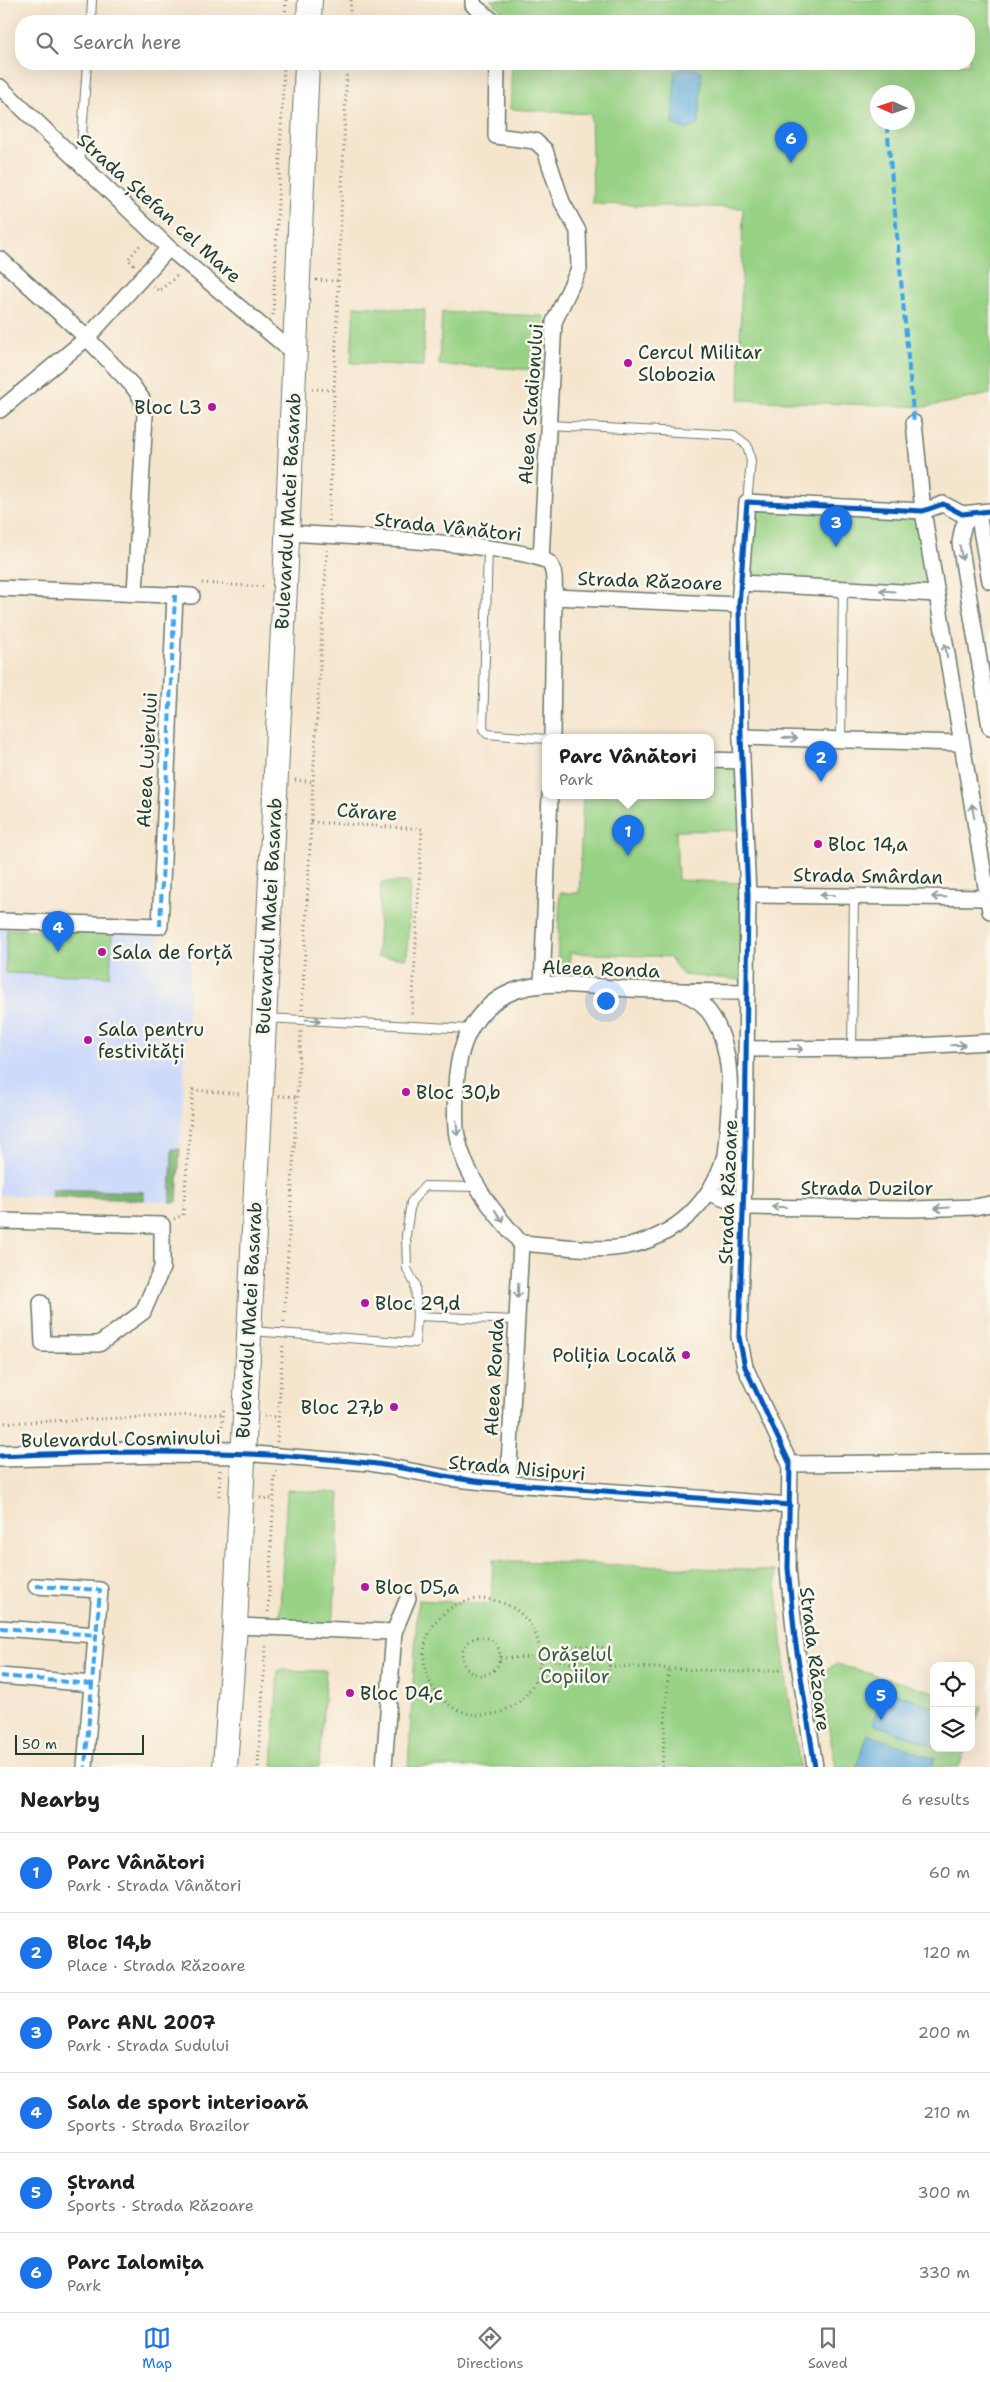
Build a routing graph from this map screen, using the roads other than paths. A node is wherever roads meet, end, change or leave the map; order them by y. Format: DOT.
graph roads {
  1 [pos="92,0"];
  2 [pos="310,0"];
  3 [pos="473,0"];
  4 [pos="91,15"];
  5 [pos="309,15"];
  6 [pos="486,15"];
  7 [pos="87,70"];
  8 [pos="307,70"];
  9 [pos="497,70"];
  10 [pos="0,87"];
  11 [pos="80,163"];
  12 [pos="169,248"];
  13 [pos="0,259"];
  14 [pos="87,338"];
  15 [pos="295,354"];
  16 [pos="0,410"];
  17 [pos="914,423"];
  18 [pos="549,425"];
  19 [pos="747,502"];
  20 [pos="923,511"];
  21 [pos="984,512"];
  22 [pos="287,533"];
  23 [pos="488,547"];
  24 [pos="541,558"];
  25 [pos="990,581"];
  26 [pos="741,583"];
  27 [pos="0,588"];
  28 [pos="843,589"];
  29 [pos="135,593"];
  30 [pos="936,594"];
  31 [pos="175,595"];
  32 [pos="192,596"];
  33 [pos="554,597"];
  34 [pos="739,605"];
  35 [pos="990,727"];
  36 [pos="552,734"];
  37 [pos="741,737"];
  38 [pos="542,739"];
  39 [pos="841,739"];
  40 [pos="961,743"];
  41 [pos="714,760"];
  42 [pos="742,761"];
  43 [pos="550,799"];
  44 [pos="748,895"];
  45 [pos="854,896"];
  46 [pos="989,904"];
  47 [pos="0,921"];
  48 [pos="542,985"];
  49 [pos="682,992"];
  50 [pos="747,992"];
  51 [pos="264,1018"];
  52 [pos="469,1029"];
  53 [pos="990,1042"];
  54 [pos="747,1049"];
  55 [pos="852,1049"];
  56 [pos="479,1187"];
  57 [pos="710,1193"];
  58 [pos="990,1204"];
  59 [pos="744,1207"];
  60 [pos="0,1221"];
  61 [pos="521,1243"];
  62 [pos="41,1304"];
  63 [pos="417,1316"];
  64 [pos="517,1320"];
  65 [pos="249,1331"];
  66 [pos="232,1453"];
  67 [pos="0,1456"];
  68 [pos="990,1462"];
  69 [pos="790,1464"];
  70 [pos="508,1484"];
  71 [pos="790,1505"];
  72 [pos="36,1586"];
  73 [pos="408,1598"];
  74 [pos="235,1626"];
  75 [pos="0,1628"];
  76 [pos="394,1632"];
  77 [pos="97,1635"];
  78 [pos="0,1676"];
  79 [pos="92,1684"];
  80 [pos="85,1767"];
  81 [pos="226,1767"];
  82 [pos="384,1767"];
  83 [pos="815,1767"];
  1 -- 4 [label="lane"];
  2 -- 5 [label="main road"];
  3 -- 6 [label="street"];
  7 -- 11 [label="lane"];
  8 -- 15 [label="main road, Bulevardul Matei Basarab"];
  9 -- 18 [label="street, Aleea Stadionului"];
  10 -- 11 [label="street, Strada Ștefan cel Mare"];
  11 -- 12 [label="street, Strada Ștefan cel Mare"];
  12 -- 14 [label="street"];
  12 -- 15 [label="street, Strada Ștefan cel Mare"];
  13 -- 14 [label="street"];
  14 -- 16 [label="street"];
  14 -- 29 [label="street"];
  15 -- 22 [label="main road, Bulevardul Matei Basarab"];
  17 -- 20 [label="street"];
  18 -- 19 [label="lane"];
  18 -- 24 [label="street, Aleea Stadionului"];
  19 -- 20 [label="street"];
  19 -- 26 [label="street"];
  20 -- 21 [label="street"];
  20 -- 30 [label="street"];
  21 -- 25 [label="street"];
  21 -- 35 [label="street, one-way"];
  22 -- 23 [label="street, Strada Vânători"];
  22 -- 51 [label="main road, Bulevardul Matei Basarab"];
  23 -- 24 [label="street, Strada Vânători"];
  23 -- 38 [label="lane"];
  24 -- 33 [label="street, Strada Vânători"];
  26 -- 28 [label="street"];
  26 -- 34 [label="street"];
  27 -- 29 [label="street"];
  30 -- 28 [label="street, one-way"];
  28 -- 39 [label="lane"];
  29 -- 31 [label="street"];
  40 -- 30 [label="street, one-way"];
  31 -- 32 [label="street"];
  31 -- 47 [label="street, Aleea Lujerului"];
  33 -- 34 [label="street, Strada Răzoare"];
  33 -- 36 [label="street, Strada Vânători"];
  34 -- 37 [label="street, Strada Răzoare"];
  37 -- 39 [label="street, one-way"];
  37 -- 42 [label="street, Strada Răzoare"];
  39 -- 40 [label="street"];
  46 -- 40 [label="street, one-way"];
  41 -- 42 [label="street"];
  42 -- 44 [label="street, Strada Răzoare"];
  43 -- 48 [label="street"];
  45 -- 44 [label="street, Strada Smârdan, one-way"];
  44 -- 50 [label="street, Strada Răzoare"];
  46 -- 45 [label="street, Strada Smârdan, one-way"];
  45 -- 55 [label="lane"];
  48 -- 49 [label="street, Aleea Ronda"];
  48 -- 52 [label="street, Aleea Ronda"];
  49 -- 50 [label="street, Aleea Ronda"];
  49 -- 57 [label="street, Aleea Ronda"];
  50 -- 54 [label="street, Strada Răzoare"];
  51 -- 52 [label="lane, one-way"];
  51 -- 65 [label="main road, Bulevardul Matei Basarab"];
  52 -- 56 [label="street, Aleea Ronda, one-way"];
  55 -- 53 [label="street, one-way"];
  54 -- 55 [label="street, one-way"];
  54 -- 59 [label="street, Strada Răzoare"];
  56 -- 61 [label="street, Aleea Ronda, one-way"];
  56 -- 63 [label="lane"];
  57 -- 59 [label="street"];
  57 -- 61 [label="street, Aleea Ronda"];
  58 -- 59 [label="street, Strada Duzilor, one-way"];
  59 -- 69 [label="street, Strada Răzoare"];
  60 -- 62 [label="street"];
  61 -- 64 [label="street, Aleea Ronda, one-way"];
  63 -- 64 [label="lane"];
  63 -- 65 [label="lane"];
  64 -- 70 [label="street, Aleea Ronda"];
  65 -- 66 [label="main road, Bulevardul Matei Basarab"];
  66 -- 67 [label="street, Bulevardul Cosminului"];
  66 -- 70 [label="street, Strada Nisipuri"];
  66 -- 74 [label="main road, Bulevardul Matei Basarab"];
  68 -- 69 [label="street"];
  69 -- 71 [label="street, Strada Răzoare"];
  70 -- 71 [label="street, Strada Nisipuri"];
  71 -- 83 [label="street, Strada Răzoare"];
  72 -- 77 [label="street"];
  73 -- 76 [label="street"];
  74 -- 76 [label="street"];
  74 -- 81 [label="main road, Bulevardul Matei Basarab"];
  75 -- 77 [label="street"];
  76 -- 82 [label="street"];
  77 -- 79 [label="street"];
  78 -- 79 [label="street"];
  79 -- 80 [label="street"];
}
